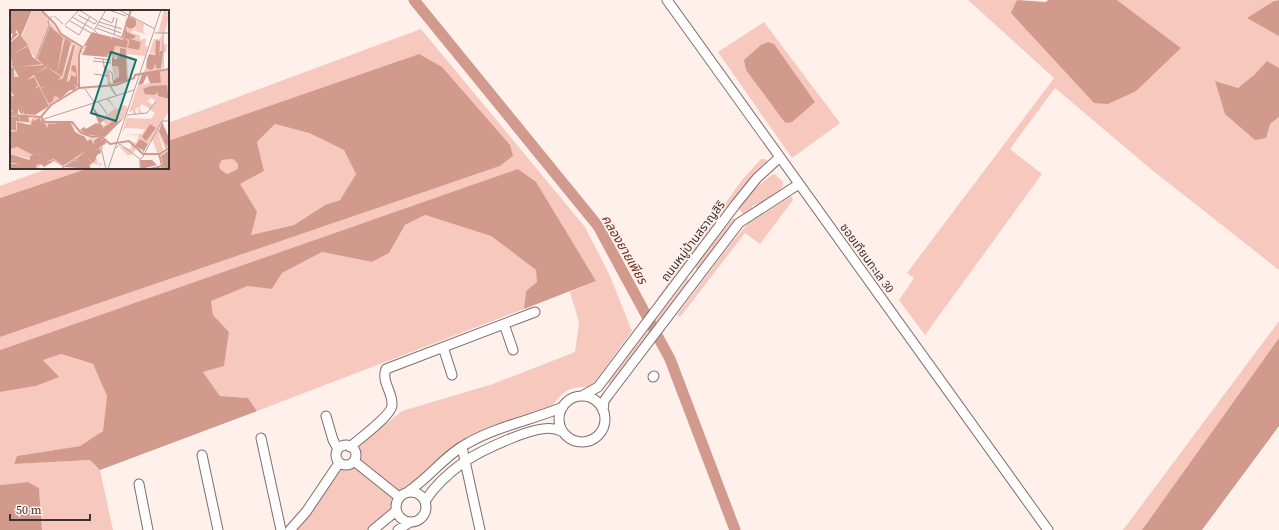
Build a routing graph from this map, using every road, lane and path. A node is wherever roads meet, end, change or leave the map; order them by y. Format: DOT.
graph roads {
  1 [pos="667,0"];
  2 [pos="780,157"];
  3 [pos="799,184"];
  4 [pos="733,208"];
  5 [pos="748,217"];
  6 [pos="686,271"];
  7 [pos="697,280"];
  8 [pos="535,312"];
  9 [pos="504,324"];
  10 [pos="443,347"];
  11 [pos="513,350"];
  12 [pos="452,374"];
  13 [pos="582,396"];
  14 [pos="563,407"];
  15 [pos="603,411"];
  16 [pos="326,416"];
  17 [pos="563,432"];
  18 [pos="261,438"];
  19 [pos="350,447"];
  20 [pos="462,447"];
  21 [pos="338,449"];
  22 [pos="202,455"];
  23 [pos="466,460"];
  24 [pos="354,461"];
  25 [pos="339,463"];
  26 [pos="139,484"];
  27 [pos="409,491"];
  28 [pos="399,497"];
  29 [pos="425,501"];
  30 [pos="396,512"];
  31 [pos="413,525"];
  32 [pos="148,530"];
  33 [pos="218,530"];
  34 [pos="281,530"];
  35 [pos="290,530"];
  36 [pos="373,530"];
  37 [pos="398,530"];
  38 [pos="480,530"];
  39 [pos="1048,530"];
  1 -- 2 [label="street, ซอยเทียนทะเล 30"];
  2 -- 3 [label="street, ซอยเทียนทะเล 30"];
  2 -- 4 [label="street, ถนนหมู่บ้านสราญสิริ"];
  3 -- 5 [label="street"];
  3 -- 39 [label="street, ซอยเทียนทะเล 30"];
  4 -- 5 [label="street"];
  4 -- 6 [label="street, ถนนหมู่บ้านสราญสิริ"];
  5 -- 7 [label="street"];
  6 -- 7 [label="street"];
  6 -- 13 [label="street, ถนนหมู่บ้านสราญสิริ"];
  7 -- 15 [label="street"];
  8 -- 9 [label="street"];
  9 -- 10 [label="street"];
  9 -- 11 [label="street"];
  10 -- 12 [label="street"];
  10 -- 19 [label="street"];
  13 -- 14 [label="street"];
  13 -- 15 [label="street"];
  14 -- 17 [label="street"];
  14 -- 20 [label="street"];
  15 -- 17 [label="street"];
  16 -- 21 [label="street"];
  17 -- 23 [label="street"];
  18 -- 34 [label="street"];
  19 -- 21 [label="street"];
  19 -- 24 [label="street"];
  20 -- 23 [label="street"];
  20 -- 27 [label="street"];
  21 -- 25 [label="street"];
  22 -- 33 [label="street"];
  23 -- 29 [label="street"];
  23 -- 38 [label="street"];
  24 -- 25 [label="street"];
  24 -- 28 [label="street"];
  25 -- 35 [label="street"];
  26 -- 32 [label="street"];
  27 -- 28 [label="street"];
  27 -- 29 [label="street"];
  28 -- 30 [label="street"];
  29 -- 31 [label="street"];
  30 -- 31 [label="street"];
  30 -- 36 [label="street"];
  31 -- 37 [label="street"];
}
